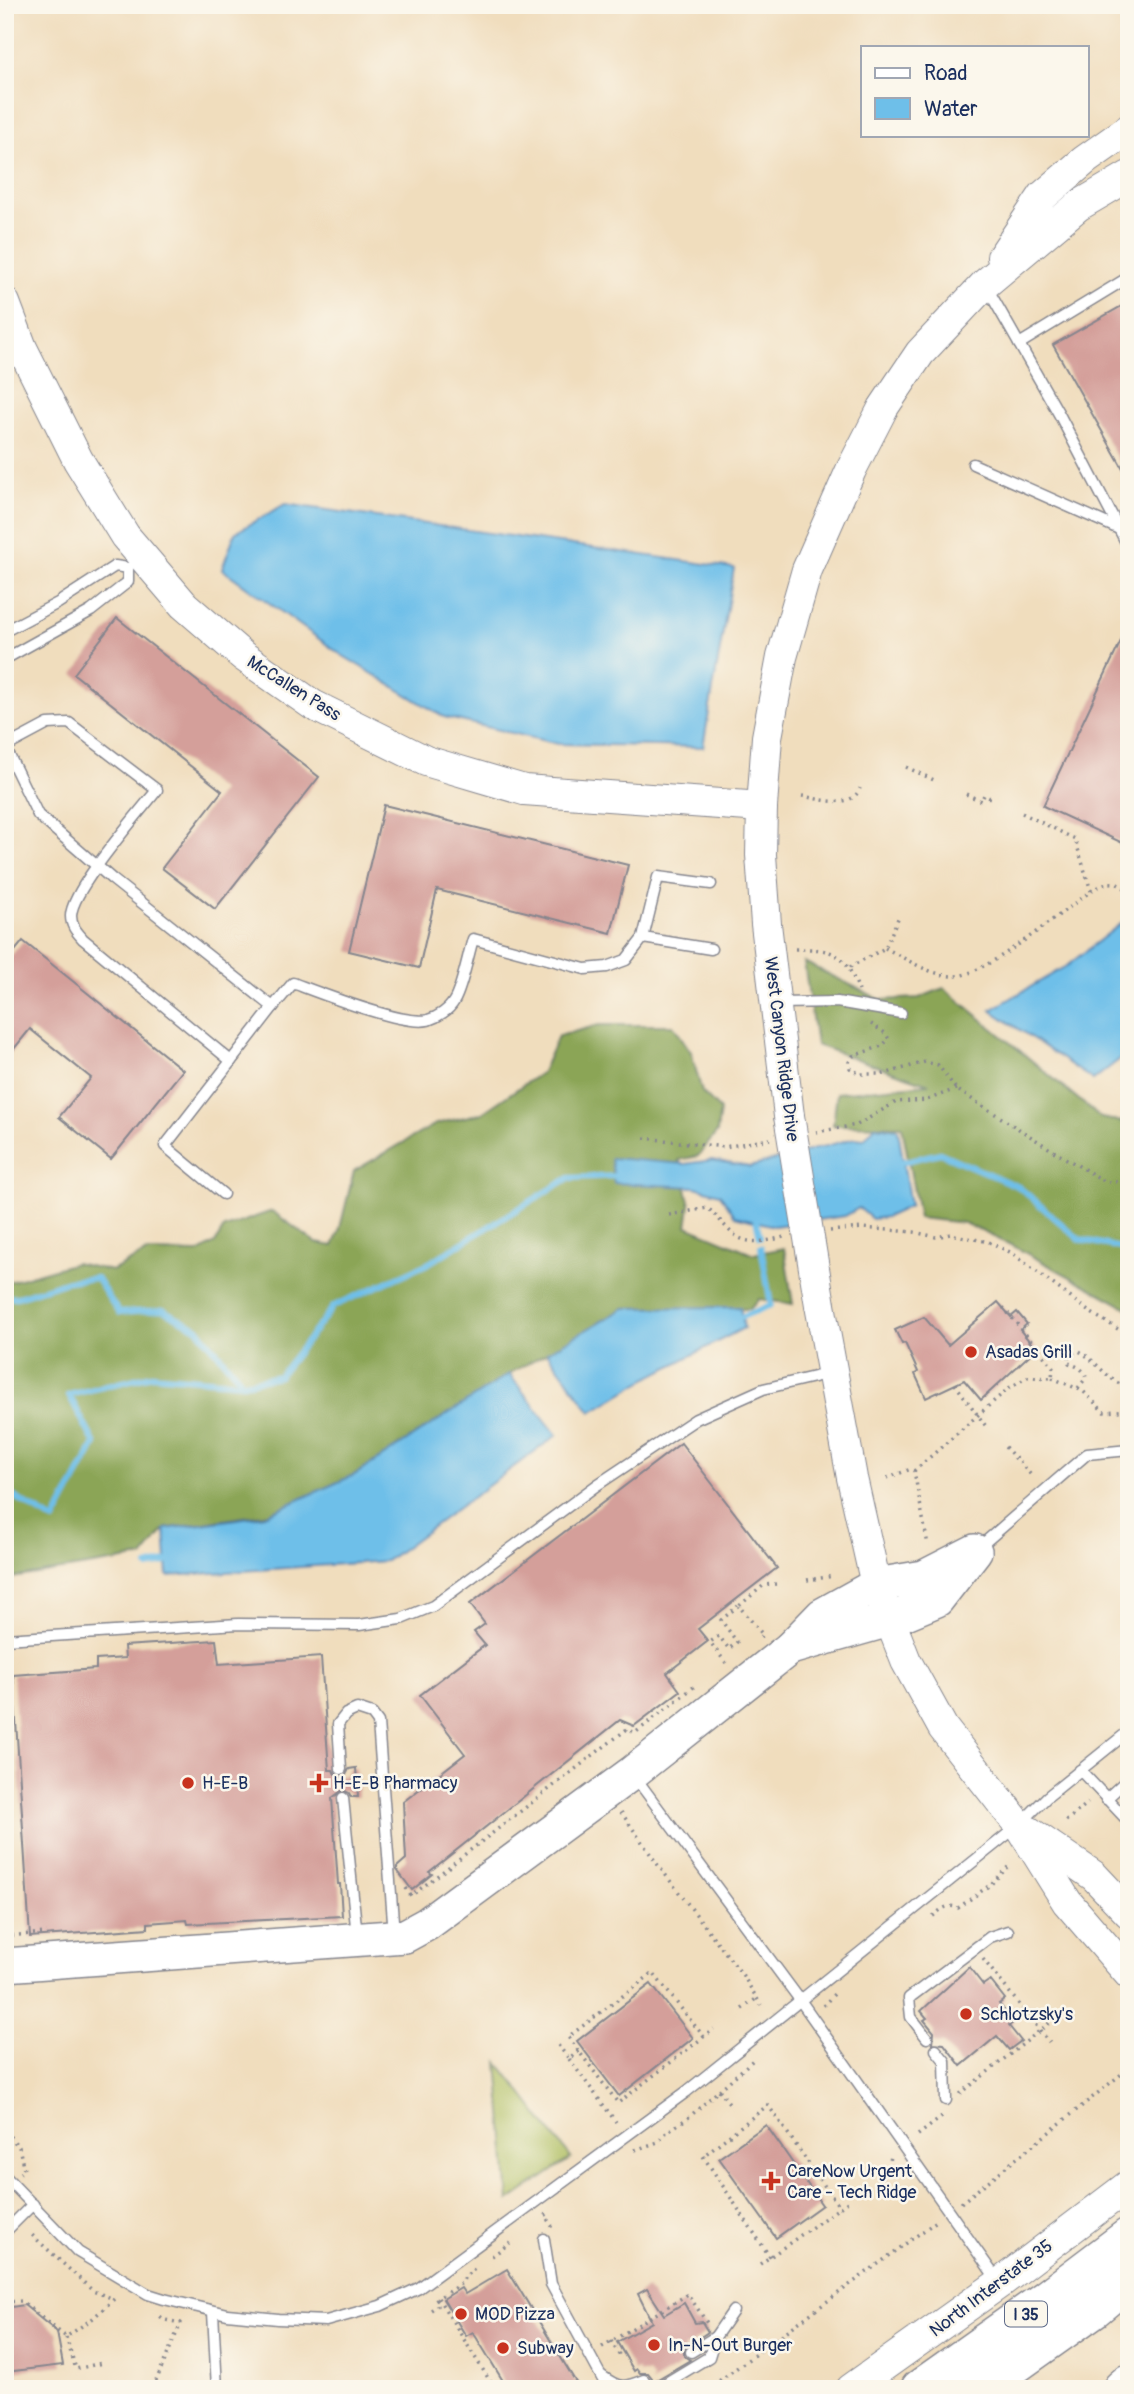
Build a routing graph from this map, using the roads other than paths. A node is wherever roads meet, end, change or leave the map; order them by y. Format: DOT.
graph roads {
  1 [pos="1129,129"];
  2 [pos="1129,176"];
  3 [pos="1129,277"];
  4 [pos="985,284"];
  5 [pos="5,303"];
  6 [pos="1019,344"];
  7 [pos="973,464"];
  8 [pos="1119,529"];
  9 [pos="1129,548"];
  10 [pos="5,631"];
  11 [pos="5,659"];
  12 [pos="5,747"];
  13 [pos="762,807"];
  14 [pos="97,866"];
  15 [pos="711,884"];
  16 [pos="643,938"];
  17 [pos="711,949"];
  18 [pos="776,1003"];
  19 [pos="273,1007"];
  20 [pos="901,1013"];
  21 [pos="231,1061"];
  22 [pos="223,1194"];
  23 [pos="831,1373"];
  24 [pos="1129,1450"];
  25 [pos="975,1551"];
  26 [pos="876,1585"];
  27 [pos="889,1620"];
  28 [pos="5,1639"];
  29 [pos="790,1648"];
  30 [pos="1129,1731"];
  31 [pos="341,1769"];
  32 [pos="1080,1770"];
  33 [pos="632,1773"];
  34 [pos="1129,1779"];
  35 [pos="343,1798"];
  36 [pos="1107,1799"];
  37 [pos="1129,1822"];
  38 [pos="1019,1825"];
  39 [pos="1129,1913"];
  40 [pos="1008,1931"];
  41 [pos="394,1937"];
  42 [pos="357,1939"];
  43 [pos="5,1965"];
  44 [pos="1129,1974"];
  45 [pos="800,2000"];
  46 [pos="927,2038"];
  47 [pos="936,2050"];
  48 [pos="946,2100"];
  49 [pos="5,2176"];
  50 [pos="1129,2185"];
  51 [pos="33,2204"];
  52 [pos="5,2232"];
  53 [pos="1129,2237"];
  54 [pos="544,2239"];
  55 [pos="1129,2279"];
  56 [pos="1000,2283"];
  57 [pos="733,2311"];
  58 [pos="213,2312"];
  59 [pos="715,2337"];
  60 [pos="691,2352"];
  61 [pos="602,2376"];
  62 [pos="643,2379"];
  63 [pos="1129,2383"];
  64 [pos="217,2389"];
  65 [pos="608,2389"];
  66 [pos="656,2389"];
  67 [pos="851,2389"];
  68 [pos="920,2389"];
  69 [pos="980,2389"];
  70 [pos="1122,2389"];
  1 -- 4 [label="street, West Canyon Ridge Drive"];
  2 -- 4 [label="street, West Canyon Ridge Drive"];
  3 -- 6 [label="lane"];
  4 -- 6 [label="lane"];
  4 -- 13 [label="street, West Canyon Ridge Drive"];
  5 -- 13 [label="street, McCallen Pass"];
  6 -- 8 [label="lane"];
  7 -- 8 [label="lane"];
  8 -- 9 [label="lane"];
  10 -- 11 [label="lane"];
  12 -- 14 [label="lane"];
  12 -- 14 [label="lane"];
  13 -- 18 [label="street, West Canyon Ridge Drive"];
  14 -- 19 [label="lane"];
  14 -- 21 [label="lane"];
  15 -- 16 [label="lane"];
  16 -- 17 [label="lane"];
  16 -- 19 [label="lane"];
  18 -- 20 [label="lane"];
  18 -- 23 [label="street, West Canyon Ridge Drive, bridge"];
  19 -- 21 [label="lane"];
  21 -- 22 [label="lane"];
  23 -- 26 [label="street, West Canyon Ridge Drive"];
  23 -- 28 [label="lane"];
  24 -- 25 [label="lane"];
  25 -- 26 [label="main road"];
  25 -- 27 [label="main road"];
  26 -- 27 [label="street, West Canyon Ridge Drive"];
  26 -- 29 [label="main road"];
  27 -- 29 [label="main road"];
  27 -- 38 [label="street, West Canyon Ridge Drive"];
  29 -- 33 [label="main road"];
  30 -- 32 [label="lane"];
  31 -- 41 [label="lane"];
  32 -- 36 [label="lane"];
  32 -- 38 [label="lane"];
  33 -- 41 [label="main road"];
  33 -- 45 [label="lane"];
  34 -- 36 [label="lane"];
  35 -- 42 [label="lane"];
  36 -- 37 [label="lane"];
  38 -- 39 [label="street, West Canyon Ridge Drive"];
  38 -- 44 [label="street, West Canyon Ridge Drive"];
  38 -- 45 [label="lane"];
  40 -- 46 [label="lane"];
  41 -- 42 [label="main road"];
  42 -- 43 [label="main road"];
  45 -- 56 [label="lane"];
  45 -- 58 [label="lane"];
  47 -- 48 [label="lane"];
  49 -- 51 [label="lane"];
  50 -- 56 [label="street, North Interstate 35"];
  51 -- 52 [label="lane"];
  51 -- 58 [label="lane"];
  53 -- 68 [label="highway, I 35"];
  54 -- 61 [label="lane"];
  55 -- 69 [label="highway, I 35"];
  56 -- 67 [label="street, North Interstate 35"];
  57 -- 59 [label="lane"];
  58 -- 64 [label="lane"];
  59 -- 60 [label="lane"];
  59 -- 66 [label="lane"];
  61 -- 62 [label="lane"];
  61 -- 65 [label="lane"];
  63 -- 70 [label="highway"];
}
